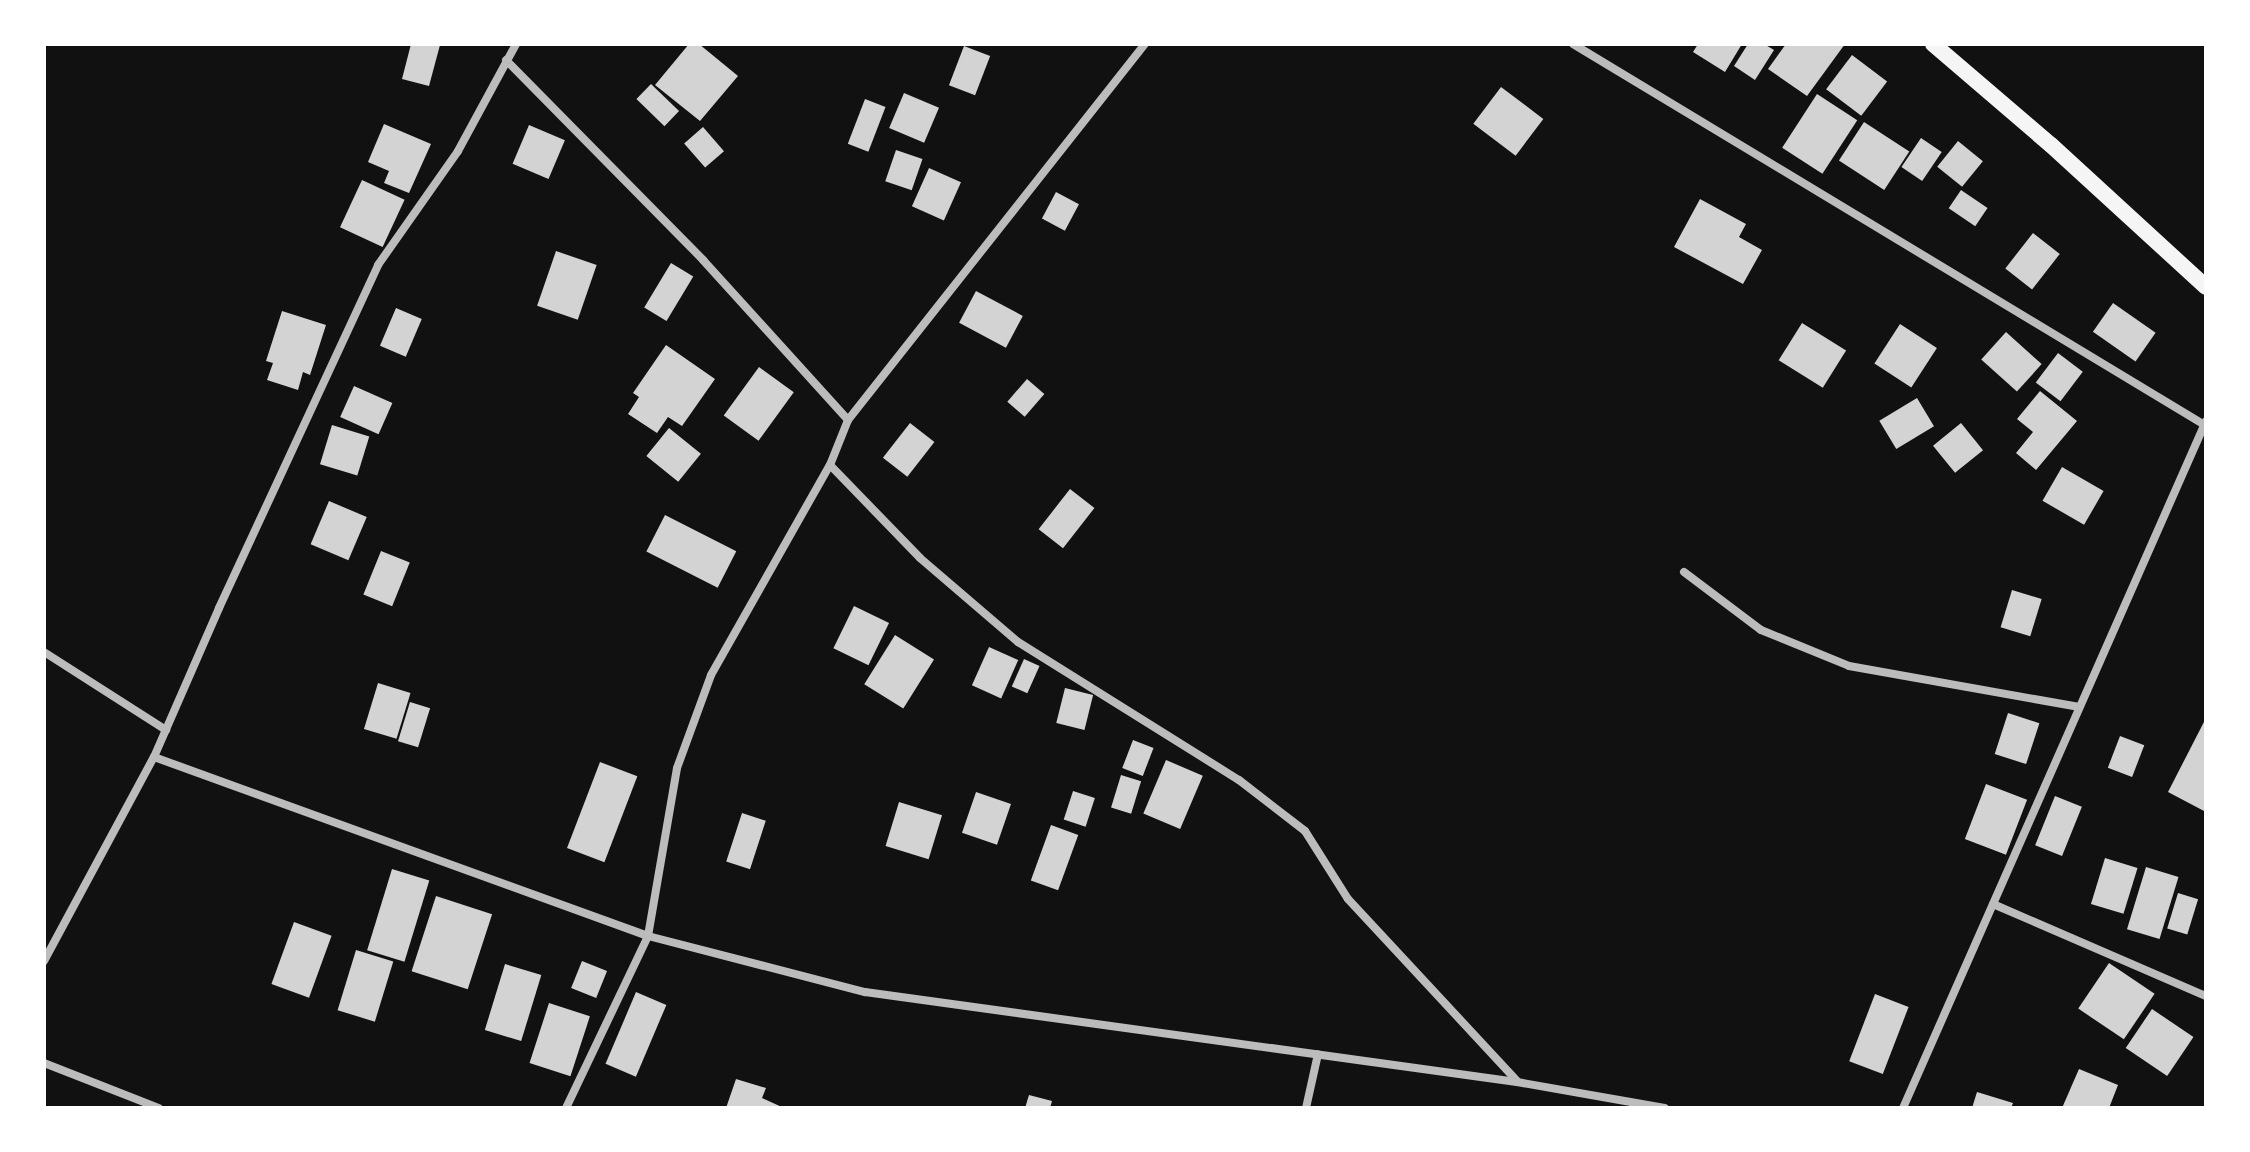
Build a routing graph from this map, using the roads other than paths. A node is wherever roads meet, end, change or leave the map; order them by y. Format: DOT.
graph roads {
  1 [pos="516,44"];
  2 [pos="1145,44"];
  3 [pos="1573,44"];
  4 [pos="1933,44"];
  5 [pos="506,60"];
  6 [pos="2206,287"];
  7 [pos="848,420"];
  8 [pos="2204,423"];
  9 [pos="830,465"];
  10 [pos="1684,572"];
  11 [pos="44,652"];
  12 [pos="2079,707"];
  13 [pos="166,730"];
  14 [pos="154,757"];
  15 [pos="1993,904"];
  16 [pos="648,936"];
  17 [pos="44,961"];
  18 [pos="2206,996"];
  19 [pos="1318,1054"];
  20 [pos="44,1063"];
  21 [pos="1517,1082"];
  22 [pos="159,1108"];
  23 [pos="566,1108"];
  24 [pos="1306,1108"];
  25 [pos="1665,1108"];
  26 [pos="1903,1108"];
  1 -- 5 [label="street"];
  2 -- 7 [label="street"];
  3 -- 8 [label="street"];
  4 -- 6 [label="main road"];
  5 -- 7 [label="street"];
  5 -- 13 [label="street"];
  7 -- 9 [label="street"];
  8 -- 12 [label="street"];
  9 -- 16 [label="street"];
  9 -- 21 [label="street"];
  10 -- 12 [label="street"];
  11 -- 13 [label="street"];
  12 -- 15 [label="street"];
  13 -- 14 [label="street"];
  14 -- 16 [label="street"];
  14 -- 17 [label="street"];
  15 -- 18 [label="street"];
  15 -- 26 [label="street"];
  16 -- 19 [label="street"];
  16 -- 23 [label="street"];
  19 -- 21 [label="street"];
  19 -- 24 [label="street"];
  20 -- 22 [label="street"];
  21 -- 25 [label="street"];
}
